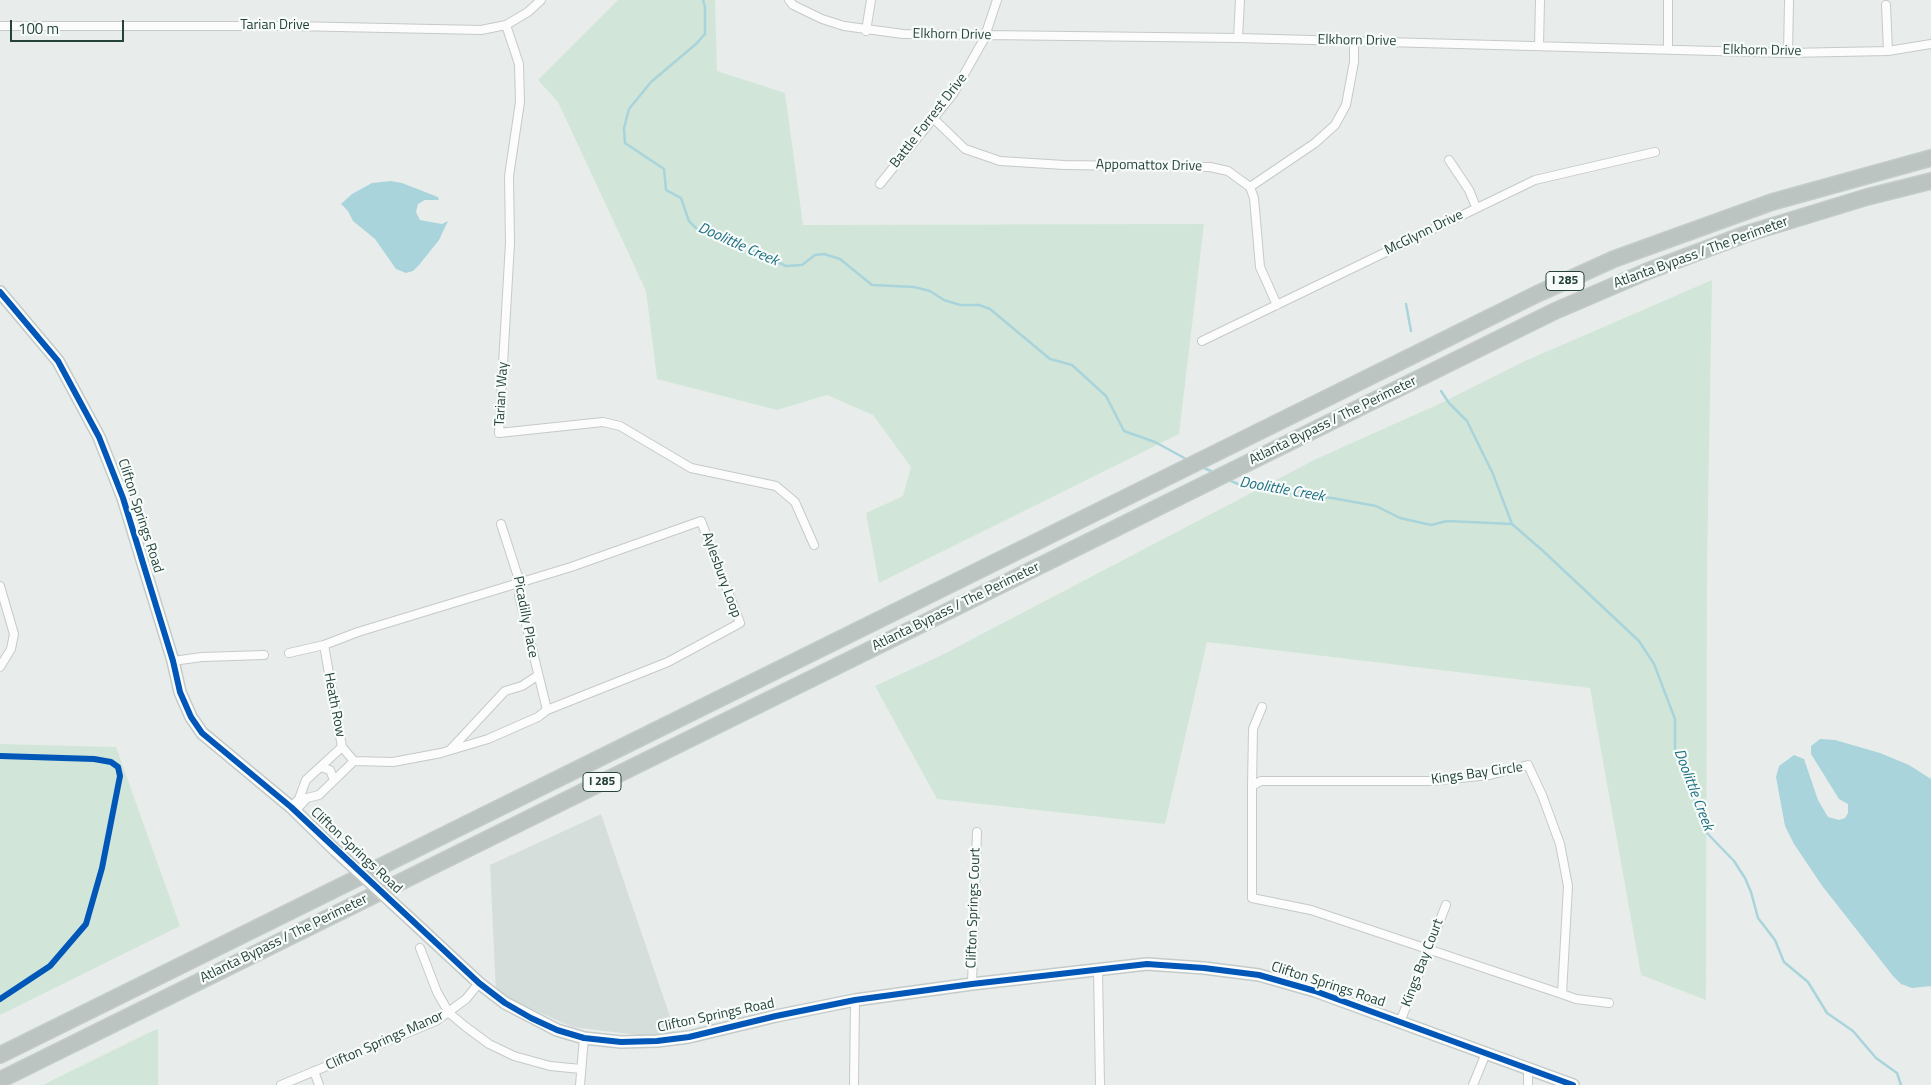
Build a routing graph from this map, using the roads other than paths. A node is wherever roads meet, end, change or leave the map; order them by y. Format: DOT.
graph roads {
  1 [pos="541,0"];
  2 [pos="789,0"];
  3 [pos="872,0"];
  4 [pos="997,0"];
  5 [pos="1240,0"];
  6 [pos="1540,0"];
  7 [pos="1668,0"];
  8 [pos="1789,1"];
  9 [pos="1886,5"];
  10 [pos="506,25"];
  11 [pos="0,26"];
  12 [pos="866,31"];
  13 [pos="985,36"];
  14 [pos="1238,38"];
  15 [pos="1354,41"];
  16 [pos="1931,44"];
  17 [pos="1539,46"];
  18 [pos="1668,49"];
  19 [pos="1888,51"];
  20 [pos="1788,52"];
  21 [pos="933,118"];
  22 [pos="1656,152"];
  23 [pos="1931,158"];
  24 [pos="1449,160"];
  25 [pos="1931,181"];
  26 [pos="880,184"];
  27 [pos="1250,187"];
  28 [pos="1476,207"];
  29 [pos="0,292"];
  30 [pos="1277,305"];
  31 [pos="1202,341"];
  32 [pos="501,524"];
  33 [pos="814,545"];
  34 [pos="520,582"];
  35 [pos="0,586"];
  36 [pos="324,645"];
  37 [pos="288,653"];
  38 [pos="264,655"];
  39 [pos="173,661"];
  40 [pos="0,667"];
  41 [pos="537,676"];
  42 [pos="1262,706"];
  43 [pos="546,710"];
  44 [pos="342,747"];
  45 [pos="450,750"];
  46 [pos="354,761"];
  47 [pos="320,767"];
  48 [pos="334,780"];
  49 [pos="1252,786"];
  50 [pos="293,809"];
  51 [pos="977,832"];
  52 [pos="1446,905"];
  53 [pos="420,948"];
  54 [pos="1428,948"];
  55 [pos="1098,969"];
  56 [pos="479,983"];
  57 [pos="972,984"];
  58 [pos="1562,994"];
  59 [pos="855,1000"];
  60 [pos="1609,1003"];
  61 [pos="449,1013"];
  62 [pos="1400,1022"];
  63 [pos="584,1038"];
  64 [pos="1486,1053"];
  65 [pos="0,1055"];
  66 [pos="581,1069"];
  67 [pos="1528,1069"];
  68 [pos="314,1072"];
  69 [pos="0,1080"];
  70 [pos="282,1085"];
  71 [pos="319,1085"];
  72 [pos="580,1085"];
  73 [pos="854,1085"];
  74 [pos="1100,1085"];
  75 [pos="1473,1085"];
  76 [pos="1528,1085"];
  77 [pos="1573,1085"];
  1 -- 10 [label="street, Tarian Drive"];
  2 -- 12 [label="street, Elkhorn Drive"];
  3 -- 12 [label="street"];
  4 -- 13 [label="street, Battle Forrest Drive"];
  5 -- 14 [label="street"];
  6 -- 17 [label="street"];
  7 -- 18 [label="street"];
  8 -- 20 [label="street"];
  9 -- 19 [label="street"];
  10 -- 11 [label="street, Tarian Drive"];
  10 -- 33 [label="street, Tarian Way"];
  12 -- 13 [label="street, Elkhorn Drive"];
  13 -- 14 [label="street, Elkhorn Drive"];
  13 -- 21 [label="street, Battle Forrest Drive"];
  14 -- 15 [label="street, Elkhorn Drive"];
  15 -- 17 [label="street, Elkhorn Drive"];
  15 -- 27 [label="street"];
  16 -- 19 [label="street, Elkhorn Drive"];
  17 -- 18 [label="street, Elkhorn Drive"];
  18 -- 20 [label="street, Elkhorn Drive"];
  19 -- 20 [label="street, Elkhorn Drive"];
  21 -- 26 [label="street, Battle Forrest Drive"];
  21 -- 27 [label="street, Appomattox Drive"];
  22 -- 28 [label="street, McGlynn Drive"];
  23 -- 65 [label="highway, Atlanta Bypass / The Perimeter / I 285"];
  24 -- 28 [label="street"];
  25 -- 69 [label="highway, Atlanta Bypass / The Perimeter / I 285"];
  27 -- 30 [label="street"];
  28 -- 30 [label="street, McGlynn Drive"];
  29 -- 39 [label="street, Clifton Springs Road"];
  30 -- 31 [label="street, McGlynn Drive"];
  32 -- 34 [label="street, Picadilly Place"];
  34 -- 36 [label="street, Aylesbury Loop"];
  34 -- 41 [label="street, Picadilly Place"];
  34 -- 43 [label="street, Aylesbury Loop"];
  35 -- 40 [label="street"];
  36 -- 37 [label="street, Aylesbury Loop"];
  36 -- 44 [label="street, Heath Row"];
  38 -- 39 [label="street"];
  39 -- 50 [label="street, Clifton Springs Road"];
  41 -- 43 [label="street, Picadilly Place"];
  41 -- 45 [label="street"];
  42 -- 49 [label="street"];
  43 -- 45 [label="street, Aylesbury Loop"];
  44 -- 46 [label="street, Heath Row"];
  44 -- 47 [label="street"];
  45 -- 46 [label="street, Aylesbury Loop"];
  46 -- 48 [label="street"];
  47 -- 48 [label="street"];
  47 -- 50 [label="street"];
  48 -- 50 [label="street"];
  49 -- 54 [label="street"];
  49 -- 58 [label="street, Kings Bay Circle"];
  50 -- 56 [label="street, Clifton Springs Road, bridge"];
  51 -- 57 [label="street, Clifton Springs Court"];
  52 -- 54 [label="street, Kings Bay Court"];
  53 -- 61 [label="street"];
  54 -- 58 [label="street"];
  54 -- 62 [label="street, Kings Bay Court"];
  55 -- 57 [label="street, Clifton Springs Road"];
  55 -- 62 [label="street, Clifton Springs Road"];
  55 -- 74 [label="street"];
  56 -- 61 [label="street, Clifton Springs Manor"];
  56 -- 63 [label="street, Clifton Springs Road"];
  57 -- 59 [label="street, Clifton Springs Road"];
  58 -- 60 [label="street"];
  59 -- 63 [label="street, Clifton Springs Road"];
  59 -- 73 [label="street"];
  61 -- 66 [label="street"];
  61 -- 68 [label="street, Clifton Springs Manor"];
  62 -- 64 [label="street, Clifton Springs Road"];
  63 -- 66 [label="street"];
  64 -- 67 [label="street, Clifton Springs Road"];
  64 -- 75 [label="street"];
  66 -- 72 [label="street"];
  67 -- 76 [label="street"];
  67 -- 77 [label="street, Clifton Springs Road"];
  68 -- 70 [label="street, Clifton Springs Manor"];
  68 -- 71 [label="street"];
}
